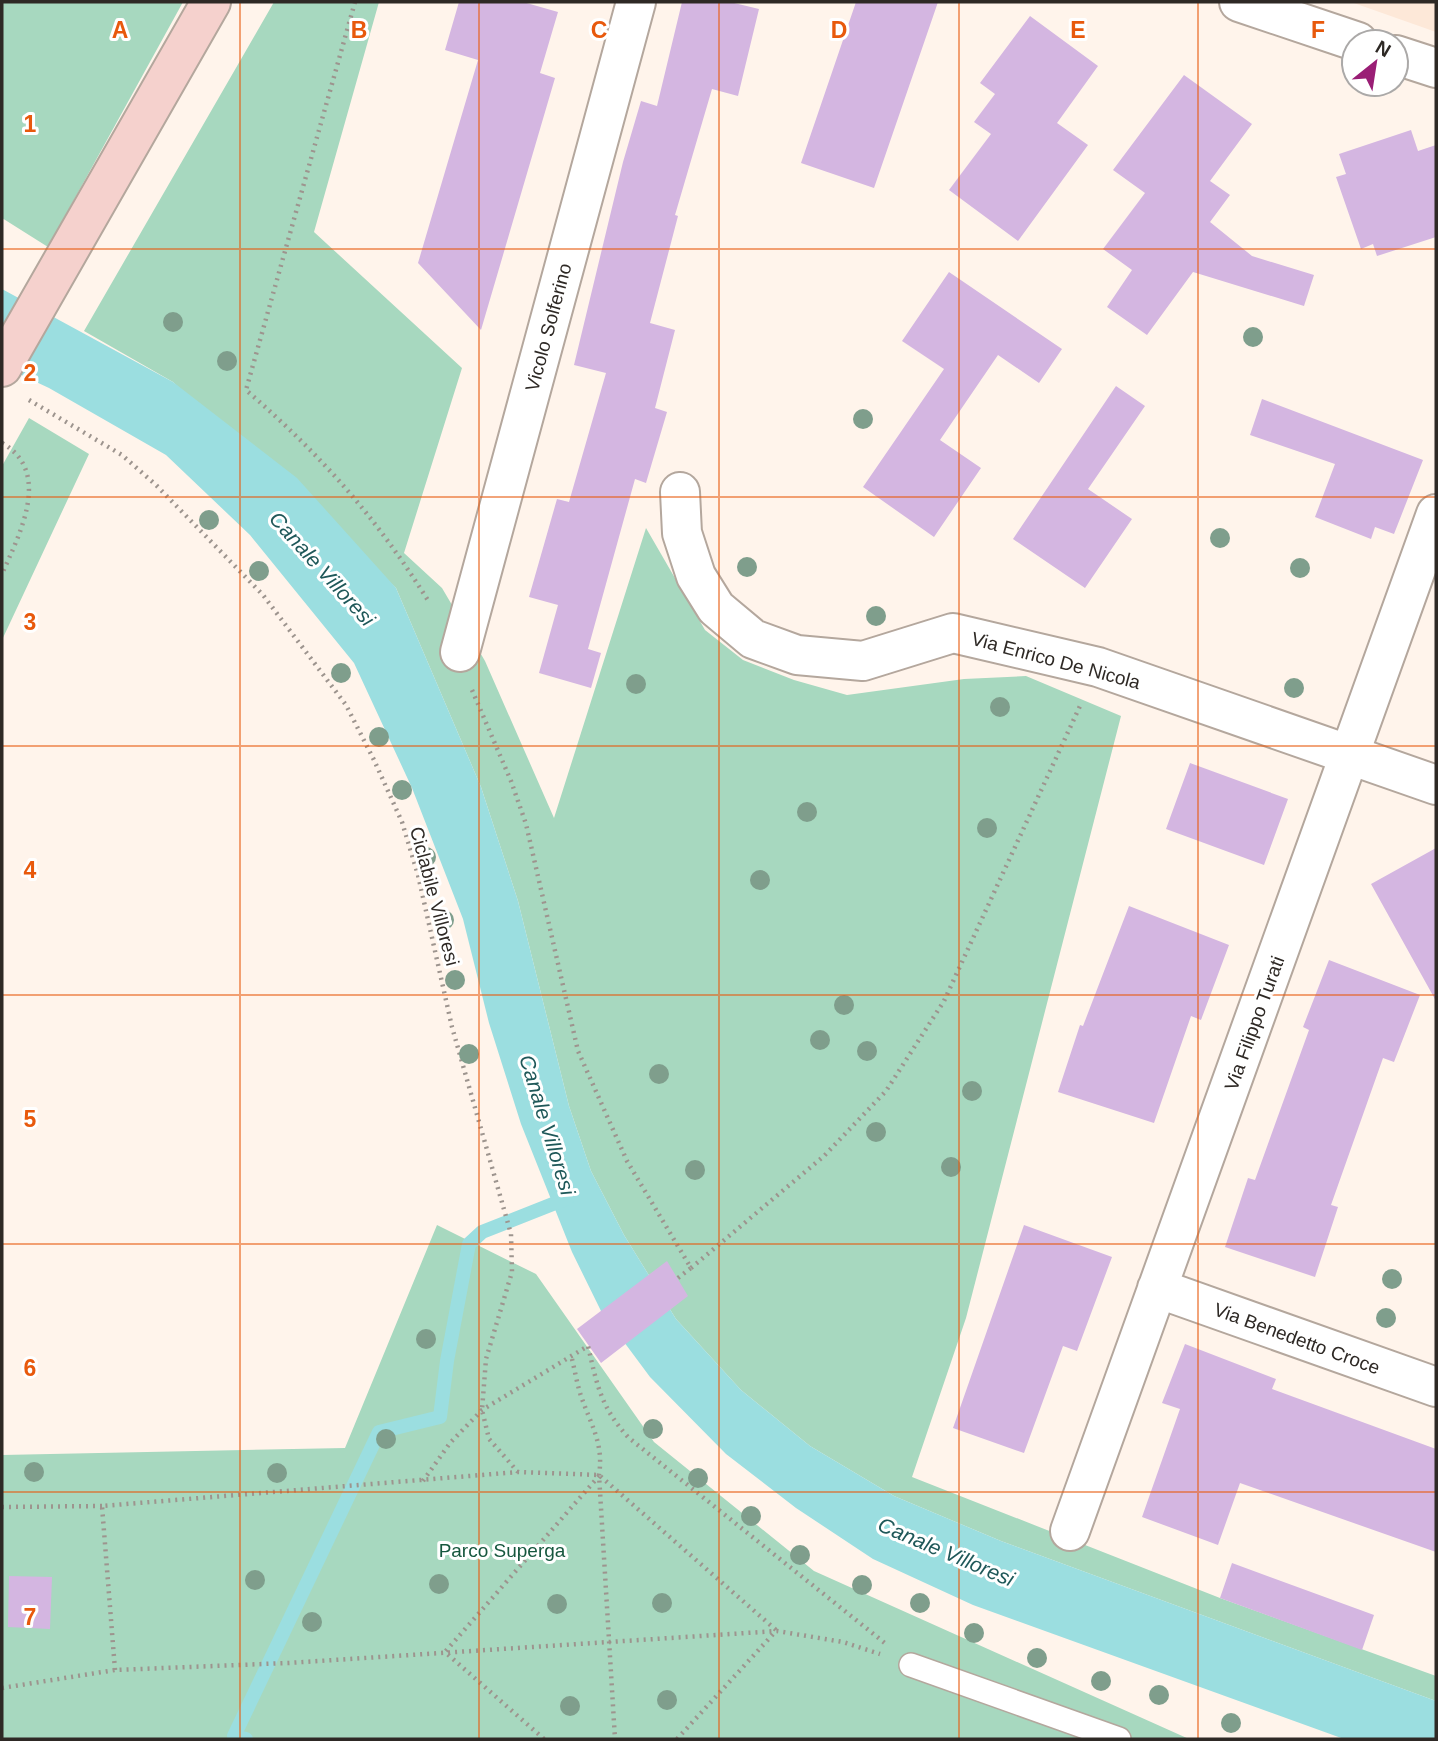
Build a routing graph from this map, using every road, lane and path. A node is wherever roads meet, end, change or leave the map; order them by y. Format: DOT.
graph roads {
  1 [pos="211,2"];
  2 [pos="355,2"];
  3 [pos="636,2"];
  4 [pos="1240,2"];
  5 [pos="1340,36"];
  6 [pos="1410,60"];
  7 [pos="1436,68"];
  8 [pos="2,367"];
  9 [pos="25,398"];
  10 [pos="2,443"];
  11 [pos="680,492"];
  12 [pos="1436,514"];
  13 [pos="2,574"];
  14 [pos="460,652"];
  15 [pos="1098,667"];
  16 [pos="1352,754"];
  17 [pos="1436,785"];
  18 [pos="691,1268"];
  19 [pos="678,1278"];
  20 [pos="1157,1288"];
  21 [pos="572,1359"];
  22 [pos="1436,1387"];
  23 [pos="482,1410"];
  24 [pos="518,1472"];
  25 [pos="599,1475"];
  26 [pos="423,1481"];
  27 [pos="102,1506"];
  28 [pos="2,1507"];
  29 [pos="1070,1531"];
  30 [pos="777,1631"];
  31 [pos="611,1644"];
  32 [pos="445,1652"];
  33 [pos="911,1665"];
  34 [pos="115,1670"];
  35 [pos="2,1688"];
  36 [pos="544,1739"];
  37 [pos="615,1739"];
  38 [pos="677,1739"];
  39 [pos="1119,1739"];
  1 -- 8 [label="main road"];
  2 -- 14 [label="path"];
  3 -- 14 [label="street, Vicolo Solferino"];
  4 -- 5 [label="street"];
  6 -- 7 [label="street"];
  9 -- 23 [label="path, Ciclabile Villoresi"];
  10 -- 13 [label="path"];
  11 -- 15 [label="street, Via Enrico De Nicola"];
  12 -- 16 [label="street, Via Filippo Turati"];
  14 -- 18 [label="path"];
  15 -- 16 [label="street, Via Enrico De Nicola"];
  15 -- 18 [label="path"];
  16 -- 17 [label="street, Via Enrico De Nicola"];
  16 -- 20 [label="street, Via Filippo Turati"];
  18 -- 19 [label="path"];
  20 -- 22 [label="street, Via Benedetto Croce"];
  20 -- 29 [label="street, Via Filippo Turati"];
  21 -- 23 [label="path"];
  21 -- 25 [label="path"];
  21 -- 33 [label="path"];
  23 -- 24 [label="path, Ciclabile Villoresi"];
  23 -- 26 [label="path"];
  24 -- 25 [label="path"];
  24 -- 26 [label="path"];
  25 -- 30 [label="path"];
  25 -- 31 [label="path"];
  25 -- 32 [label="path"];
  26 -- 27 [label="path"];
  27 -- 28 [label="path"];
  27 -- 34 [label="path"];
  30 -- 31 [label="path"];
  30 -- 33 [label="path"];
  30 -- 38 [label="path"];
  31 -- 32 [label="path"];
  31 -- 37 [label="path"];
  32 -- 34 [label="path"];
  32 -- 36 [label="path"];
  33 -- 39 [label="lane"];
  34 -- 35 [label="path"];
}
